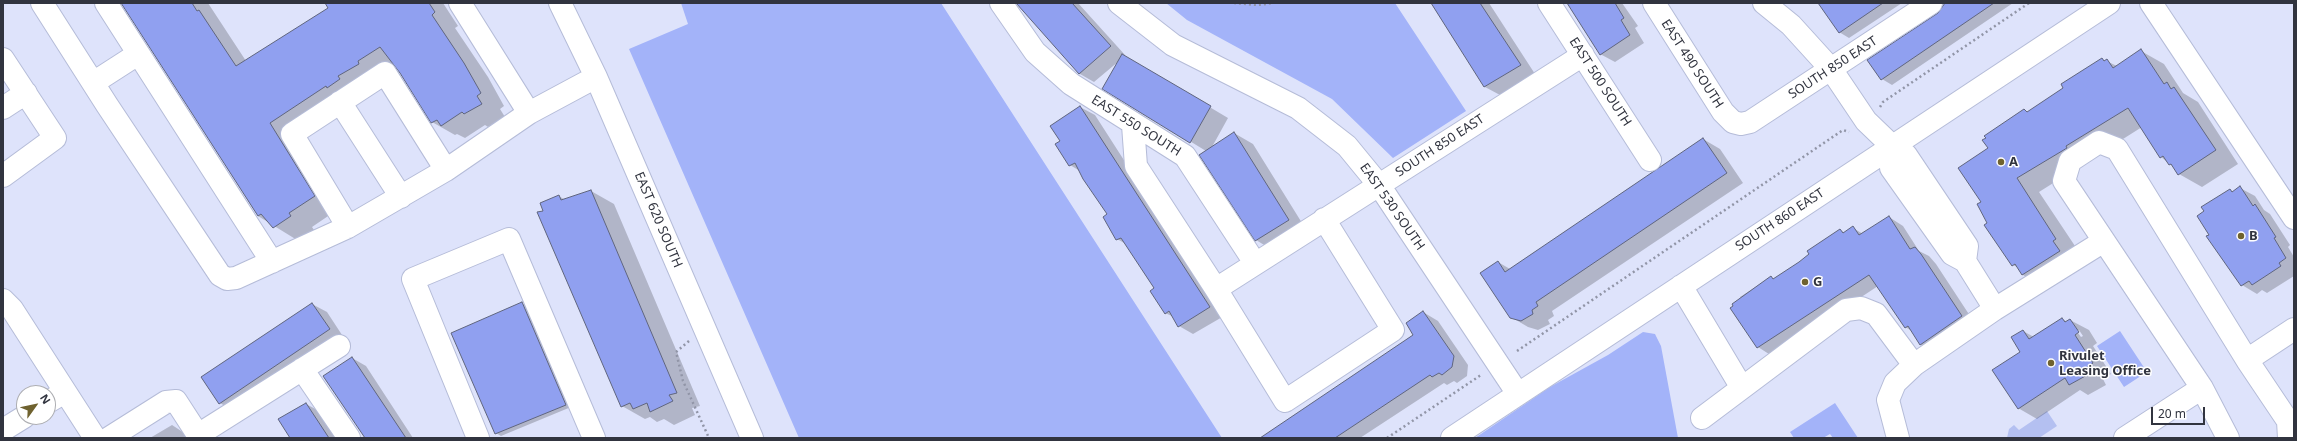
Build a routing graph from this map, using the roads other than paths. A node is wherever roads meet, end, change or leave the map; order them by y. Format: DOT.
graph roads {
  1 [pos="42,3"];
  2 [pos="106,3"];
  3 [pos="460,3"];
  4 [pos="560,3"];
  5 [pos="1000,3"];
  6 [pos="1119,3"];
  7 [pos="1549,3"];
  8 [pos="1654,3"];
  9 [pos="1764,3"];
  10 [pos="1931,3"];
  11 [pos="2109,3"];
  12 [pos="2151,3"];
  13 [pos="138,54"];
  14 [pos="1583,55"];
  15 [pos="3,59"];
  16 [pos="1832,69"];
  17 [pos="596,77"];
  18 [pos="93,83"];
  19 [pos="26,93"];
  20 [pos="340,102"];
  21 [pos="3,108"];
  22 [pos="529,113"];
  23 [pos="1733,122"];
  24 [pos="1133,125"];
  25 [pos="1892,146"];
  26 [pos="1650,160"];
  27 [pos="446,170"];
  28 [pos="3,176"];
  29 [pos="1379,184"];
  30 [pos="401,197"];
  31 [pos="2294,218"];
  32 [pos="1324,219"];
  33 [pos="348,227"];
  34 [pos="2104,241"];
  35 [pos="272,262"];
  36 [pos="1255,263"];
  37 [pos="1681,286"];
  38 [pos="1216,289"];
  39 [pos="3,300"];
  40 [pos="1995,309"];
  41 [pos="2294,329"];
  42 [pos="339,346"];
  43 [pos="2247,360"];
  44 [pos="1914,365"];
  45 [pos="302,369"];
  46 [pos="50,385"];
  47 [pos="1742,388"];
  48 [pos="2202,388"];
  49 [pos="1518,394"];
  50 [pos="56,397"];
  51 [pos="1702,418"];
  52 [pos="16,422"];
  53 [pos="3,430"];
  54 [pos="588,436"];
  55 [pos="199,437"];
  56 [pos="94,438"];
  57 [pos="109,438"];
  58 [pos="349,438"];
  59 [pos="478,438"];
  60 [pos="752,438"];
  61 [pos="1452,438"];
  62 [pos="1898,438"];
  63 [pos="2125,438"];
  64 [pos="2228,438"];
  65 [pos="2289,438"];
  1 -- 18 [label="street"];
  2 -- 13 [label="street"];
  3 -- 22 [label="street"];
  4 -- 17 [label="street, EAST 620 SOUTH"];
  5 -- 24 [label="street, EAST 550 SOUTH"];
  6 -- 29 [label="street, EAST 530 SOUTH"];
  7 -- 14 [label="street, EAST 500 SOUTH"];
  8 -- 23 [label="street, EAST 490 SOUTH"];
  9 -- 16 [label="street"];
  10 -- 16 [label="street, SOUTH 850 EAST"];
  11 -- 25 [label="street, SOUTH 860 EAST"];
  12 -- 31 [label="street"];
  13 -- 18 [label="street"];
  13 -- 35 [label="street"];
  14 -- 26 [label="street, EAST 500 SOUTH"];
  14 -- 29 [label="street, SOUTH 850 EAST"];
  15 -- 19 [label="street"];
  16 -- 23 [label="street, SOUTH 850 EAST"];
  16 -- 25 [label="street"];
  17 -- 22 [label="street"];
  17 -- 60 [label="street, EAST 620 SOUTH"];
  18 -- 35 [label="street"];
  19 -- 21 [label="street"];
  19 -- 28 [label="street"];
  20 -- 27 [label="street"];
  20 -- 30 [label="street"];
  20 -- 33 [label="street"];
  22 -- 27 [label="street"];
  24 -- 36 [label="street, EAST 550 SOUTH"];
  24 -- 38 [label="street"];
  25 -- 37 [label="street, SOUTH 860 EAST"];
  25 -- 40 [label="street"];
  27 -- 30 [label="street"];
  29 -- 32 [label="street, SOUTH 850 EAST"];
  29 -- 49 [label="street, EAST 530 SOUTH"];
  30 -- 33 [label="street"];
  32 -- 36 [label="street, SOUTH 850 EAST"];
  32 -- 38 [label="street"];
  33 -- 35 [label="street"];
  34 -- 40 [label="street"];
  34 -- 43 [label="street"];
  34 -- 48 [label="street"];
  36 -- 38 [label="street, SOUTH 850 EAST"];
  37 -- 47 [label="street"];
  37 -- 49 [label="street, SOUTH 860 EAST"];
  39 -- 46 [label="street"];
  40 -- 44 [label="street"];
  41 -- 43 [label="street"];
  42 -- 45 [label="street"];
  43 -- 65 [label="street"];
  44 -- 47 [label="street"];
  44 -- 62 [label="street"];
  45 -- 55 [label="street"];
  45 -- 58 [label="street"];
  47 -- 51 [label="street"];
  48 -- 63 [label="street"];
  48 -- 64 [label="street"];
  49 -- 61 [label="street, SOUTH 860 EAST"];
  50 -- 56 [label="street"];
  52 -- 53 [label="street"];
  54 -- 59 [label="street"];
  55 -- 57 [label="street"];
}
